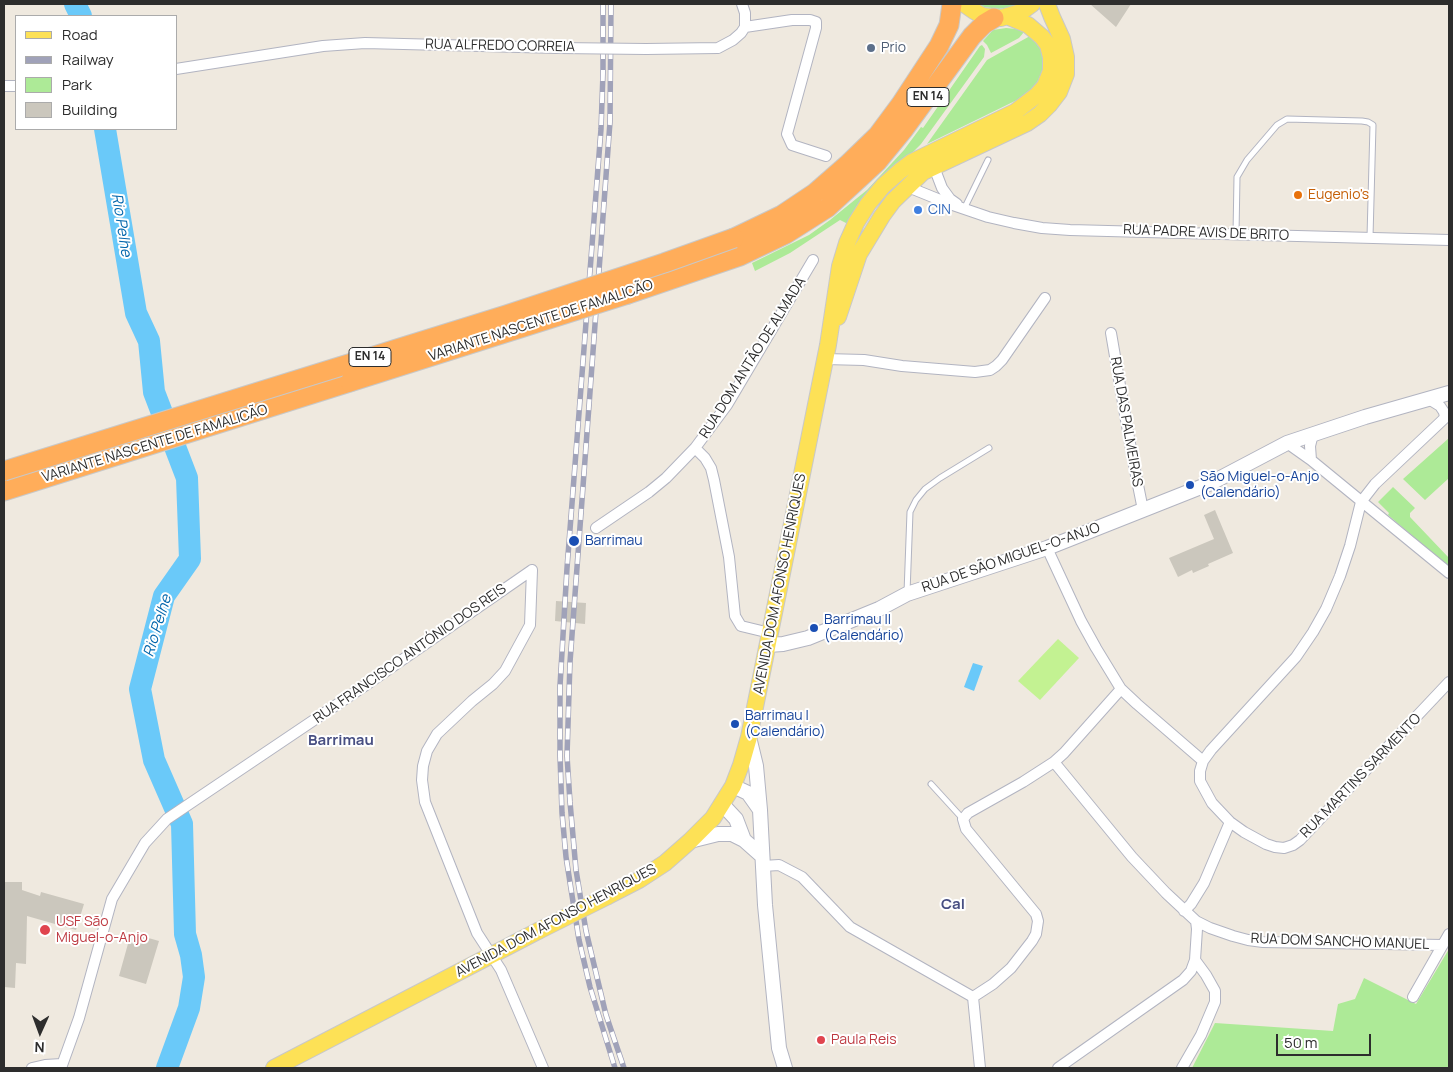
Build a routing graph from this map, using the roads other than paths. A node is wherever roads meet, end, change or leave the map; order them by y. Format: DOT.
graph roads {
  1 [pos="742,4"];
  2 [pos="952,4"];
  3 [pos="964,4"];
  4 [pos="1032,4"];
  5 [pos="1047,4"];
  6 [pos="1001,17"];
  7 [pos="745,27"];
  8 [pos="178,69"];
  9 [pos="826,156"];
  10 [pos="988,160"];
  11 [pos="923,167"];
  12 [pos="908,187"];
  13 [pos="964,209"];
  14 [pos="1236,234"];
  15 [pos="1370,238"];
  16 [pos="1449,240"];
  17 [pos="814,260"];
  18 [pos="1045,298"];
  19 [pos="1111,332"];
  20 [pos="826,352"];
  21 [pos="1449,393"];
  22 [pos="1427,398"];
  23 [pos="1447,416"];
  24 [pos="1317,432"];
  25 [pos="1286,443"];
  26 [pos="695,448"];
  27 [pos="989,448"];
  28 [pos="1311,460"];
  29 [pos="4,471"];
  30 [pos="4,491"];
  31 [pos="1361,502"];
  32 [pos="1143,510"];
  33 [pos="596,528"];
  34 [pos="1047,548"];
  35 [pos="1449,573"];
  36 [pos="907,594"];
  37 [pos="769,639"];
  38 [pos="1449,682"];
  39 [pos="1121,689"];
  40 [pos="749,738"];
  41 [pos="1203,761"];
  42 [pos="1054,762"];
  43 [pos="931,784"];
  44 [pos="733,786"];
  45 [pos="722,804"];
  46 [pos="760,810"];
  47 [pos="963,819"];
  48 [pos="1230,822"];
  49 [pos="744,840"];
  50 [pos="690,841"];
  51 [pos="763,861"];
  52 [pos="1184,911"];
  53 [pos="1196,921"];
  54 [pos="1449,934"];
  55 [pos="1443,945"];
  56 [pos="492,954"];
  57 [pos="1195,960"];
  58 [pos="973,997"];
  59 [pos="1413,997"];
  60 [pos="61,1066"];
  61 [pos="32,1068"];
  62 [pos="274,1068"];
  63 [pos="544,1068"];
  64 [pos="785,1068"];
  65 [pos="980,1068"];
  66 [pos="1058,1068"];
  67 [pos="1182,1068"];
  1 -- 7 [label="street"];
  2 -- 29 [label="highway, VARIANTE NASCENTE DE FAMALICÃO / EN 14, bridge"];
  3 -- 6 [label="main road, AVENIDA DOM AFONSO HENRIQUES"];
  4 -- 6 [label="main road, EN 14"];
  5 -- 11 [label="main road, AVENIDA DOM AFONSO HENRIQUES"];
  6 -- 11 [label="main road, AVENIDA DOM AFONSO HENRIQUES"];
  6 -- 30 [label="highway, VARIANTE NASCENTE DE FAMALICÃO / EN 14, bridge"];
  7 -- 8 [label="street, RUA ALFREDO CORREIA, bridge"];
  7 -- 9 [label="street"];
  10 -- 13 [label="lane"];
  11 -- 12 [label="main road, AVENIDA DOM AFONSO HENRIQUES"];
  11 -- 13 [label="street, RUA PADRE AVIS DE BRITO"];
  11 -- 20 [label="main road, AVENIDA DOM AFONSO HENRIQUES"];
  12 -- 13 [label="street, RUA PADRE AVIS DE BRITO"];
  12 -- 20 [label="main road, AVENIDA DOM AFONSO HENRIQUES"];
  13 -- 14 [label="street, RUA PADRE AVIS DE BRITO"];
  14 -- 15 [label="street, RUA PADRE AVIS DE BRITO"];
  14 -- 15 [label="lane"];
  15 -- 16 [label="street, RUA PADRE AVIS DE BRITO"];
  17 -- 26 [label="street, RUA DOM ANTÃO DE ALMADA"];
  18 -- 20 [label="street"];
  19 -- 32 [label="street, RUA DAS PALMEIRAS"];
  20 -- 37 [label="main road, AVENIDA DOM AFONSO HENRIQUES"];
  21 -- 22 [label="street, RUA DE SÃO MIGUEL-O-ANJO"];
  22 -- 23 [label="street"];
  22 -- 24 [label="street, RUA DE SÃO MIGUEL-O-ANJO"];
  23 -- 31 [label="street"];
  24 -- 25 [label="street, RUA DE SÃO MIGUEL-O-ANJO"];
  24 -- 28 [label="street"];
  25 -- 28 [label="street"];
  25 -- 32 [label="street, RUA DE SÃO MIGUEL-O-ANJO"];
  26 -- 33 [label="street, RUA DOM ANTÃO DE ALMADA"];
  26 -- 37 [label="street"];
  27 -- 36 [label="lane"];
  28 -- 31 [label="street"];
  31 -- 35 [label="street"];
  31 -- 41 [label="street"];
  32 -- 34 [label="street, RUA DE SÃO MIGUEL-O-ANJO"];
  34 -- 36 [label="street, RUA DE SÃO MIGUEL-O-ANJO"];
  34 -- 39 [label="street"];
  36 -- 37 [label="street, RUA DE SÃO MIGUEL-O-ANJO"];
  37 -- 40 [label="main road, AVENIDA DOM AFONSO HENRIQUES"];
  38 -- 48 [label="street, RUA MARTINS SARMENTO"];
  39 -- 41 [label="street"];
  39 -- 42 [label="street"];
  40 -- 44 [label="main road, AVENIDA DOM AFONSO HENRIQUES"];
  40 -- 46 [label="street"];
  41 -- 48 [label="street, RUA MARTINS SARMENTO"];
  42 -- 47 [label="street"];
  42 -- 52 [label="street, RUA DOM SANCHO MANUEL"];
  43 -- 47 [label="lane"];
  44 -- 45 [label="main road, AVENIDA DOM AFONSO HENRIQUES"];
  44 -- 46 [label="street"];
  45 -- 49 [label="street"];
  45 -- 50 [label="main road, AVENIDA DOM AFONSO HENRIQUES"];
  46 -- 51 [label="street"];
  47 -- 58 [label="street"];
  48 -- 52 [label="street"];
  49 -- 50 [label="street"];
  49 -- 51 [label="street"];
  50 -- 56 [label="main road, AVENIDA DOM AFONSO HENRIQUES, bridge"];
  51 -- 58 [label="street"];
  51 -- 64 [label="street"];
  52 -- 53 [label="street, RUA DOM SANCHO MANUEL"];
  53 -- 55 [label="street, RUA DOM SANCHO MANUEL"];
  53 -- 57 [label="street"];
  54 -- 55 [label="street"];
  55 -- 59 [label="street"];
  56 -- 60 [label="street, RUA FRANCISCO ANTÓNIO DOS REIS"];
  56 -- 62 [label="main road, AVENIDA DOM AFONSO HENRIQUES"];
  56 -- 63 [label="street"];
  57 -- 66 [label="street"];
  57 -- 67 [label="street"];
  58 -- 65 [label="street"];
  60 -- 61 [label="street"];
}
